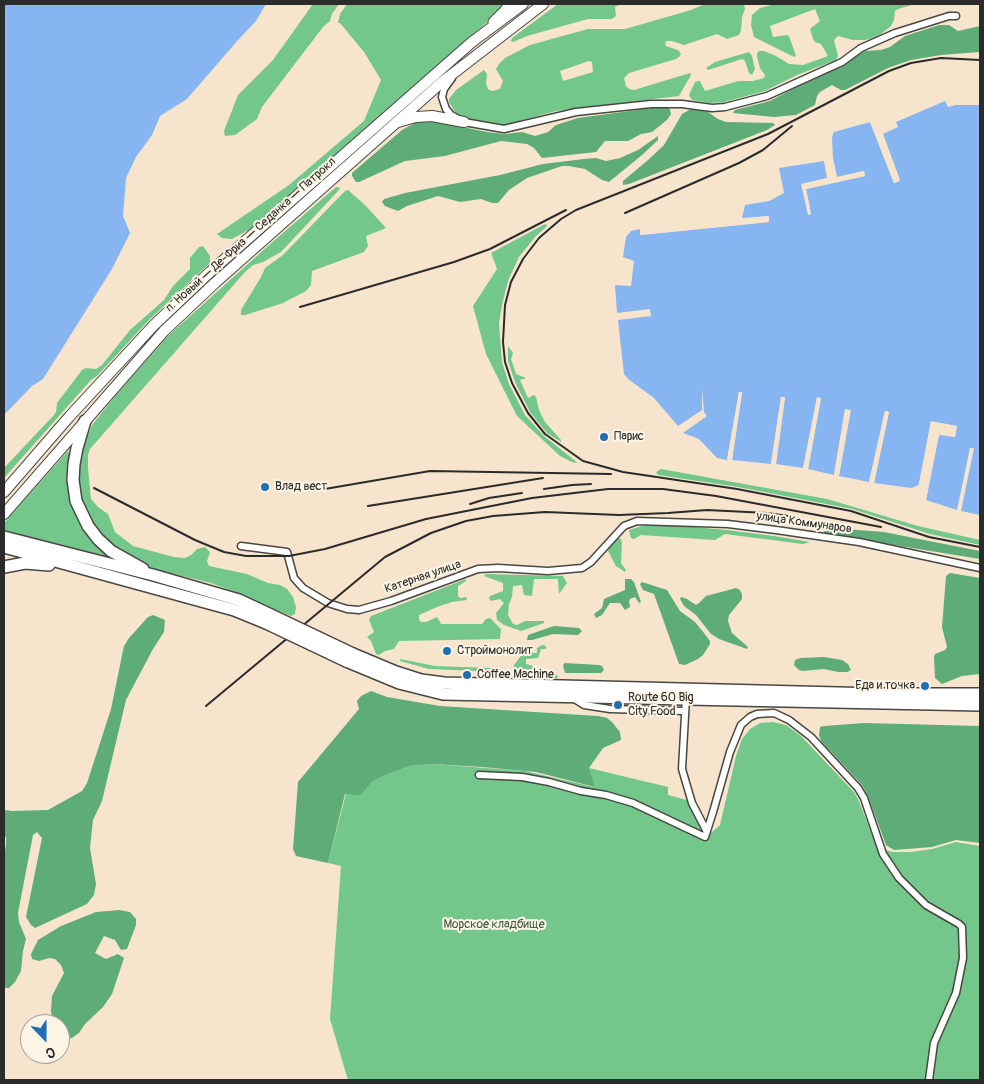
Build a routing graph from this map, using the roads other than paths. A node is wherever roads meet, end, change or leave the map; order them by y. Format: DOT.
graph roads {
  1 [pos="510,4"];
  2 [pos="523,4"];
  3 [pos="543,4"];
  4 [pos="956,16"];
  5 [pos="483,33"];
  6 [pos="490,43"];
  7 [pos="464,122"];
  8 [pos="395,123"];
  9 [pos="85,421"];
  10 [pos="4,492"];
  11 [pos="4,514"];
  12 [pos="624,526"];
  13 [pos="4,540"];
  14 [pos="241,546"];
  15 [pos="4,566"];
  16 [pos="980,568"];
  17 [pos="87,570"];
  18 [pos="153,575"];
  19 [pos="269,619"];
  20 [pos="350,657"];
  21 [pos="980,694"];
  22 [pos="572,697"];
  23 [pos="686,698"];
  24 [pos="980,705"];
  25 [pos="684,711"];
  26 [pos="480,775"];
  27 [pos="706,830"];
  28 [pos="929,1080"];
  1 -- 5 [label="main road"];
  2 -- 5 [label="main road, п. Новый — Де-Фриз — Седанка — Патрокл"];
  3 -- 6 [label="main road, п. Новый — Де-Фриз — Седанка — Патрокл"];
  4 -- 7 [label="street"];
  5 -- 10 [label="main road, п. Новый — Де-Фриз — Седанка — Патрокл"];
  6 -- 7 [label="street"];
  6 -- 8 [label="main road, п. Новый — Де-Фриз — Седанка — Патрокл"];
  7 -- 8 [label="main road"];
  8 -- 9 [label="main road, п. Новый — Де-Фриз — Седанка — Патрокл"];
  9 -- 11 [label="main road, п. Новый — Де-Фриз — Седанка — Патрокл"];
  9 -- 18 [label="highway"];
  12 -- 14 [label="street, Катерная улица"];
  12 -- 16 [label="street, улица Коммунаров"];
  13 -- 17 [label="highway"];
  13 -- 18 [label="highway"];
  15 -- 17 [label="highway"];
  17 -- 19 [label="highway"];
  18 -- 19 [label="highway"];
  19 -- 20 [label="highway, bridge"];
  20 -- 21 [label="highway"];
  20 -- 22 [label="highway"];
  22 -- 23 [label="highway"];
  22 -- 25 [label="street"];
  23 -- 24 [label="highway"];
  23 -- 25 [label="street"];
  25 -- 27 [label="street"];
  26 -- 27 [label="street"];
  27 -- 28 [label="street"];
}
